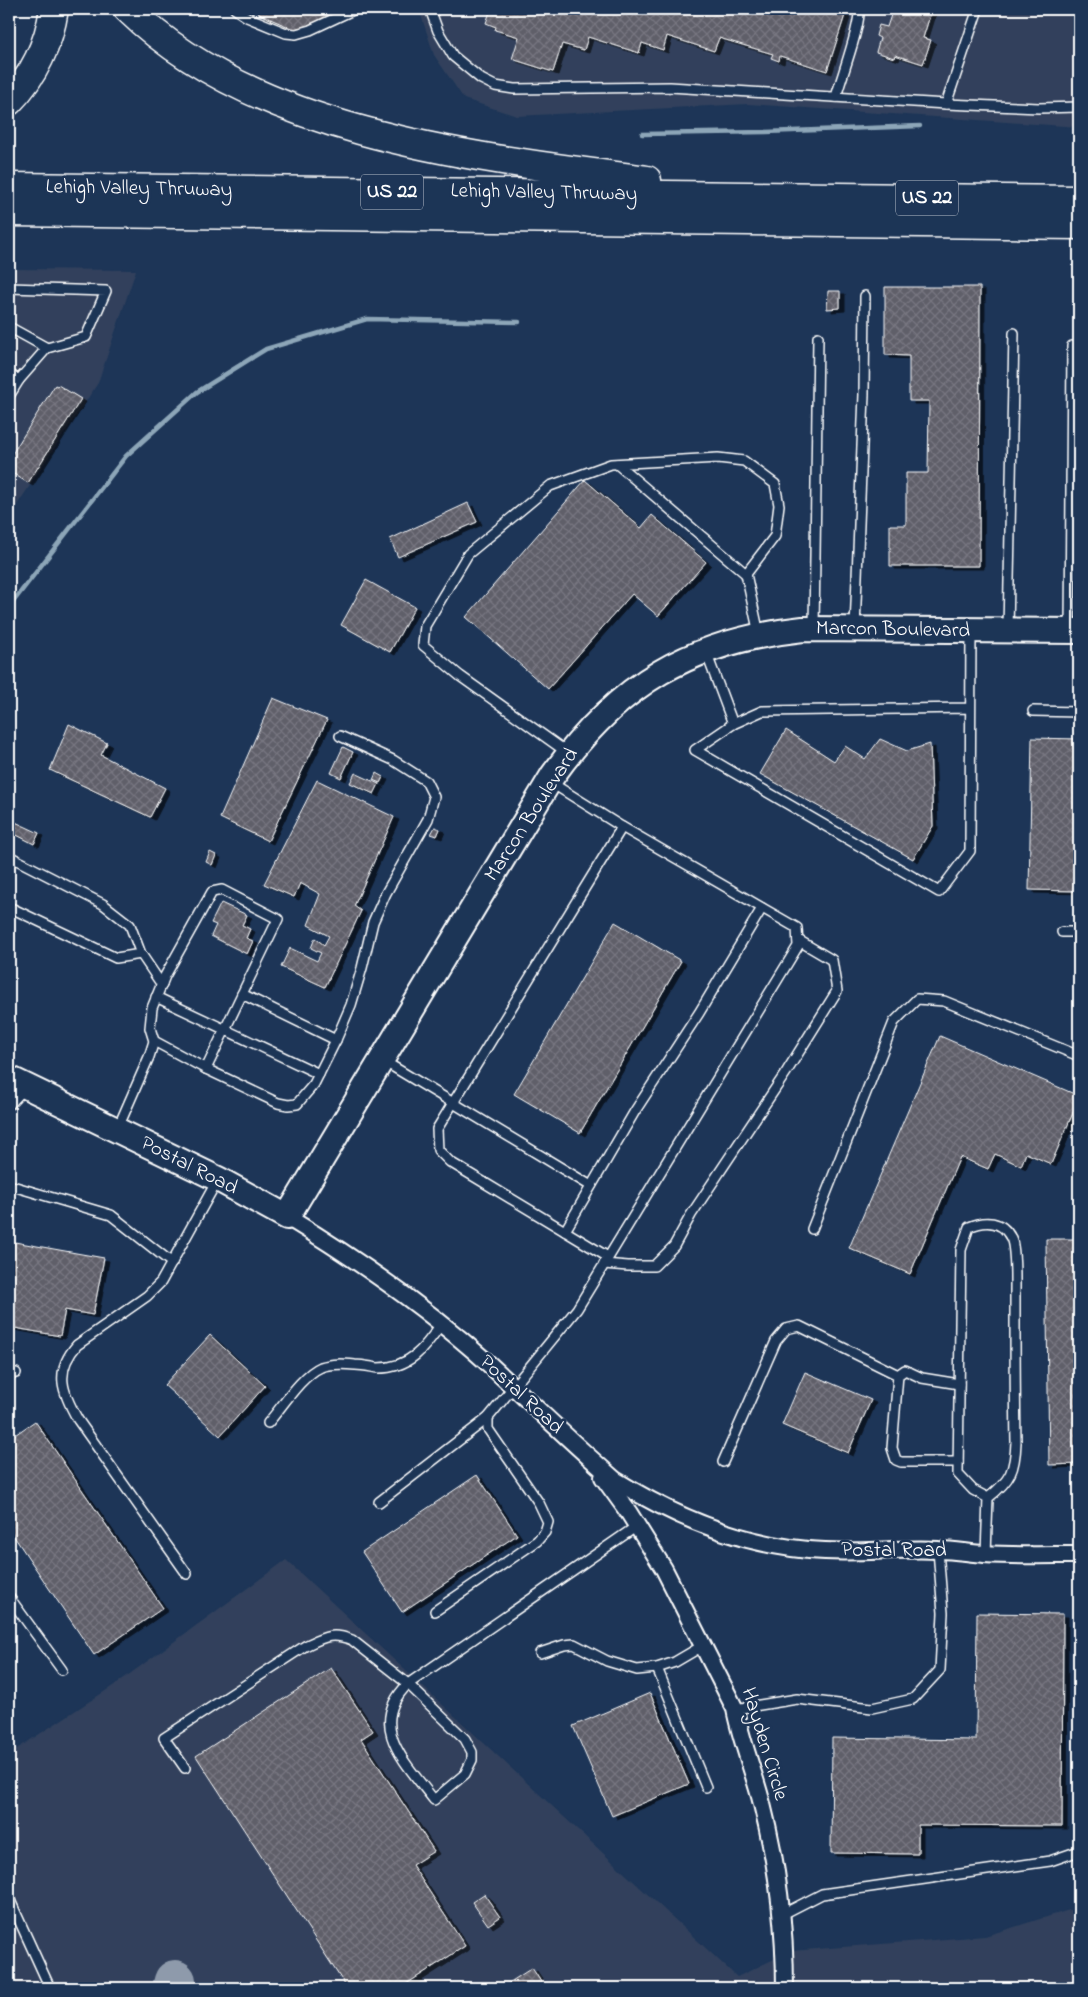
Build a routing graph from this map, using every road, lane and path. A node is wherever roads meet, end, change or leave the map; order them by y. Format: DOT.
graph roads {
  1 [pos="54,9"];
  2 [pos="128,9"];
  3 [pos="235,9"];
  4 [pos="355,9"];
  5 [pos="430,9"];
  6 [pos="859,9"];
  7 [pos="978,9"];
  8 [pos="836,97"];
  9 [pos="9,101"];
  10 [pos="946,104"];
  11 [pos="1079,107"];
  12 [pos="9,187"];
  13 [pos="775,196"];
  14 [pos="1079,200"];
  15 [pos="9,212"];
  16 [pos="290,215"];
  17 [pos="1079,224"];
  18 [pos="9,226"];
  19 [pos="9,288"];
  20 [pos="865,296"];
  21 [pos="9,327"];
  22 [pos="1014,333"];
  23 [pos="818,337"];
  24 [pos="1072,346"];
  25 [pos="47,348"];
  26 [pos="9,374"];
  27 [pos="19,380"];
  28 [pos="9,396"];
  29 [pos="617,464"];
  30 [pos="746,574"];
  31 [pos="814,629"];
  32 [pos="855,629"];
  33 [pos="971,630"];
  34 [pos="1008,630"];
  35 [pos="1074,631"];
  36 [pos="760,635"];
  37 [pos="706,650"];
  38 [pos="970,708"];
  39 [pos="1033,711"];
  40 [pos="1079,712"];
  41 [pos="733,724"];
  42 [pos="340,736"];
  43 [pos="569,753"];
  44 [pos="549,781"];
  45 [pos="622,827"];
  46 [pos="9,856"];
  47 [pos="9,907"];
  48 [pos="762,908"];
  49 [pos="1062,932"];
  50 [pos="1079,932"];
  51 [pos="798,940"];
  52 [pos="141,954"];
  53 [pos="162,985"];
  54 [pos="242,994"];
  55 [pos="156,997"];
  56 [pos="225,1030"];
  57 [pos="336,1040"];
  58 [pos="154,1041"];
  59 [pos="1079,1056"];
  60 [pos="382,1060"];
  61 [pos="206,1069"];
  62 [pos="319,1074"];
  63 [pos="18,1082"];
  64 [pos="453,1104"];
  65 [pos="9,1105"];
  66 [pos="117,1130"];
  67 [pos="218,1179"];
  68 [pos="9,1185"];
  69 [pos="591,1186"];
  70 [pos="287,1217"];
  71 [pos="812,1229"];
  72 [pos="566,1231"];
  73 [pos="606,1260"];
  74 [pos="172,1263"];
  75 [pos="440,1324"];
  76 [pos="898,1375"];
  77 [pos="959,1384"];
  78 [pos="513,1387"];
  79 [pos="488,1418"];
  80 [pos="268,1423"];
  81 [pos="590,1459"];
  82 [pos="723,1462"];
  83 [pos="958,1462"];
  84 [pos="988,1498"];
  85 [pos="379,1502"];
  86 [pos="637,1526"];
  87 [pos="938,1550"];
  88 [pos="986,1554"];
  89 [pos="1079,1555"];
  90 [pos="187,1574"];
  91 [pos="9,1597"];
  92 [pos="435,1610"];
  93 [pos="704,1645"];
  94 [pos="540,1653"];
  95 [pos="657,1668"];
  96 [pos="62,1670"];
  97 [pos="408,1684"];
  98 [pos="736,1709"];
  99 [pos="185,1768"];
  100 [pos="706,1787"];
  101 [pos="1079,1851"];
  102 [pos="9,1898"];
  103 [pos="781,1915"];
  104 [pos="50,1988"];
  105 [pos="785,1988"];
  1 -- 9 [label="highway"];
  2 -- 13 [label="highway"];
  3 -- 4 [label="lane"];
  5 -- 8 [label="lane"];
  6 -- 8 [label="lane"];
  7 -- 10 [label="lane"];
  8 -- 10 [label="lane"];
  10 -- 11 [label="lane"];
  12 -- 13 [label="highway, Lehigh Valley Thruway / US 22"];
  13 -- 14 [label="highway, Lehigh Valley Thruway / US 22"];
  15 -- 16 [label="highway, Lehigh Valley Thruway / US 22"];
  16 -- 17 [label="highway, Lehigh Valley Thruway / US 22"];
  16 -- 18 [label="highway"];
  19 -- 25 [label="lane"];
  20 -- 32 [label="lane"];
  21 -- 25 [label="lane"];
  22 -- 34 [label="lane"];
  23 -- 31 [label="lane"];
  24 -- 35 [label="lane"];
  25 -- 27 [label="lane"];
  26 -- 27 [label="lane"];
  27 -- 28 [label="lane"];
  29 -- 30 [label="lane"];
  29 -- 30 [label="lane"];
  29 -- 43 [label="lane"];
  30 -- 36 [label="lane"];
  31 -- 32 [label="street, Marcon Boulevard"];
  31 -- 36 [label="street, Marcon Boulevard"];
  32 -- 33 [label="street, Marcon Boulevard"];
  33 -- 34 [label="street, Marcon Boulevard"];
  33 -- 38 [label="lane"];
  34 -- 35 [label="street, Marcon Boulevard"];
  36 -- 37 [label="street, Marcon Boulevard"];
  37 -- 41 [label="lane"];
  37 -- 43 [label="street, Marcon Boulevard"];
  38 -- 41 [label="lane"];
  38 -- 41 [label="lane"];
  39 -- 40 [label="lane"];
  42 -- 57 [label="lane"];
  43 -- 44 [label="street, Marcon Boulevard"];
  44 -- 45 [label="lane"];
  44 -- 60 [label="street, Marcon Boulevard"];
  45 -- 48 [label="lane"];
  45 -- 64 [label="lane"];
  46 -- 52 [label="lane"];
  47 -- 52 [label="lane"];
  48 -- 51 [label="lane"];
  48 -- 69 [label="lane"];
  49 -- 50 [label="lane"];
  51 -- 73 [label="lane"];
  51 -- 73 [label="lane"];
  52 -- 53 [label="lane"];
  53 -- 54 [label="lane"];
  53 -- 55 [label="lane"];
  54 -- 56 [label="lane"];
  54 -- 57 [label="lane"];
  55 -- 56 [label="lane"];
  55 -- 58 [label="lane"];
  56 -- 61 [label="lane"];
  56 -- 62 [label="lane"];
  57 -- 62 [label="lane"];
  58 -- 61 [label="lane"];
  58 -- 66 [label="lane"];
  59 -- 71 [label="lane"];
  60 -- 64 [label="lane"];
  60 -- 70 [label="street, Marcon Boulevard"];
  61 -- 62 [label="lane"];
  63 -- 65 [label="lane"];
  63 -- 66 [label="street, Postal Road"];
  64 -- 69 [label="lane"];
  64 -- 72 [label="lane"];
  66 -- 67 [label="street, Postal Road"];
  67 -- 70 [label="street, Postal Road"];
  67 -- 74 [label="lane"];
  68 -- 74 [label="lane"];
  69 -- 72 [label="lane"];
  70 -- 75 [label="street, Postal Road"];
  72 -- 73 [label="lane"];
  73 -- 78 [label="lane"];
  74 -- 90 [label="lane"];
  75 -- 78 [label="street, Postal Road"];
  75 -- 80 [label="lane"];
  76 -- 77 [label="lane"];
  76 -- 82 [label="lane"];
  76 -- 83 [label="lane"];
  77 -- 83 [label="lane"];
  77 -- 84 [label="lane"];
  78 -- 79 [label="lane"];
  78 -- 81 [label="street, Postal Road"];
  79 -- 85 [label="lane"];
  79 -- 92 [label="lane"];
  81 -- 86 [label="street, Hayden Circle"];
  81 -- 87 [label="street, Postal Road"];
  83 -- 84 [label="lane"];
  84 -- 88 [label="lane"];
  86 -- 93 [label="street, Hayden Circle"];
  86 -- 97 [label="lane"];
  87 -- 88 [label="street, Postal Road"];
  87 -- 98 [label="lane"];
  88 -- 89 [label="street, Postal Road"];
  91 -- 96 [label="lane"];
  93 -- 95 [label="lane"];
  93 -- 98 [label="street, Hayden Circle"];
  94 -- 95 [label="lane"];
  95 -- 100 [label="lane"];
  97 -- 97 [label="lane"];
  97 -- 99 [label="lane"];
  98 -- 103 [label="street, Hayden Circle"];
  101 -- 103 [label="lane"];
  102 -- 104 [label="lane"];
  103 -- 105 [label="street, Hayden Circle"];
}
